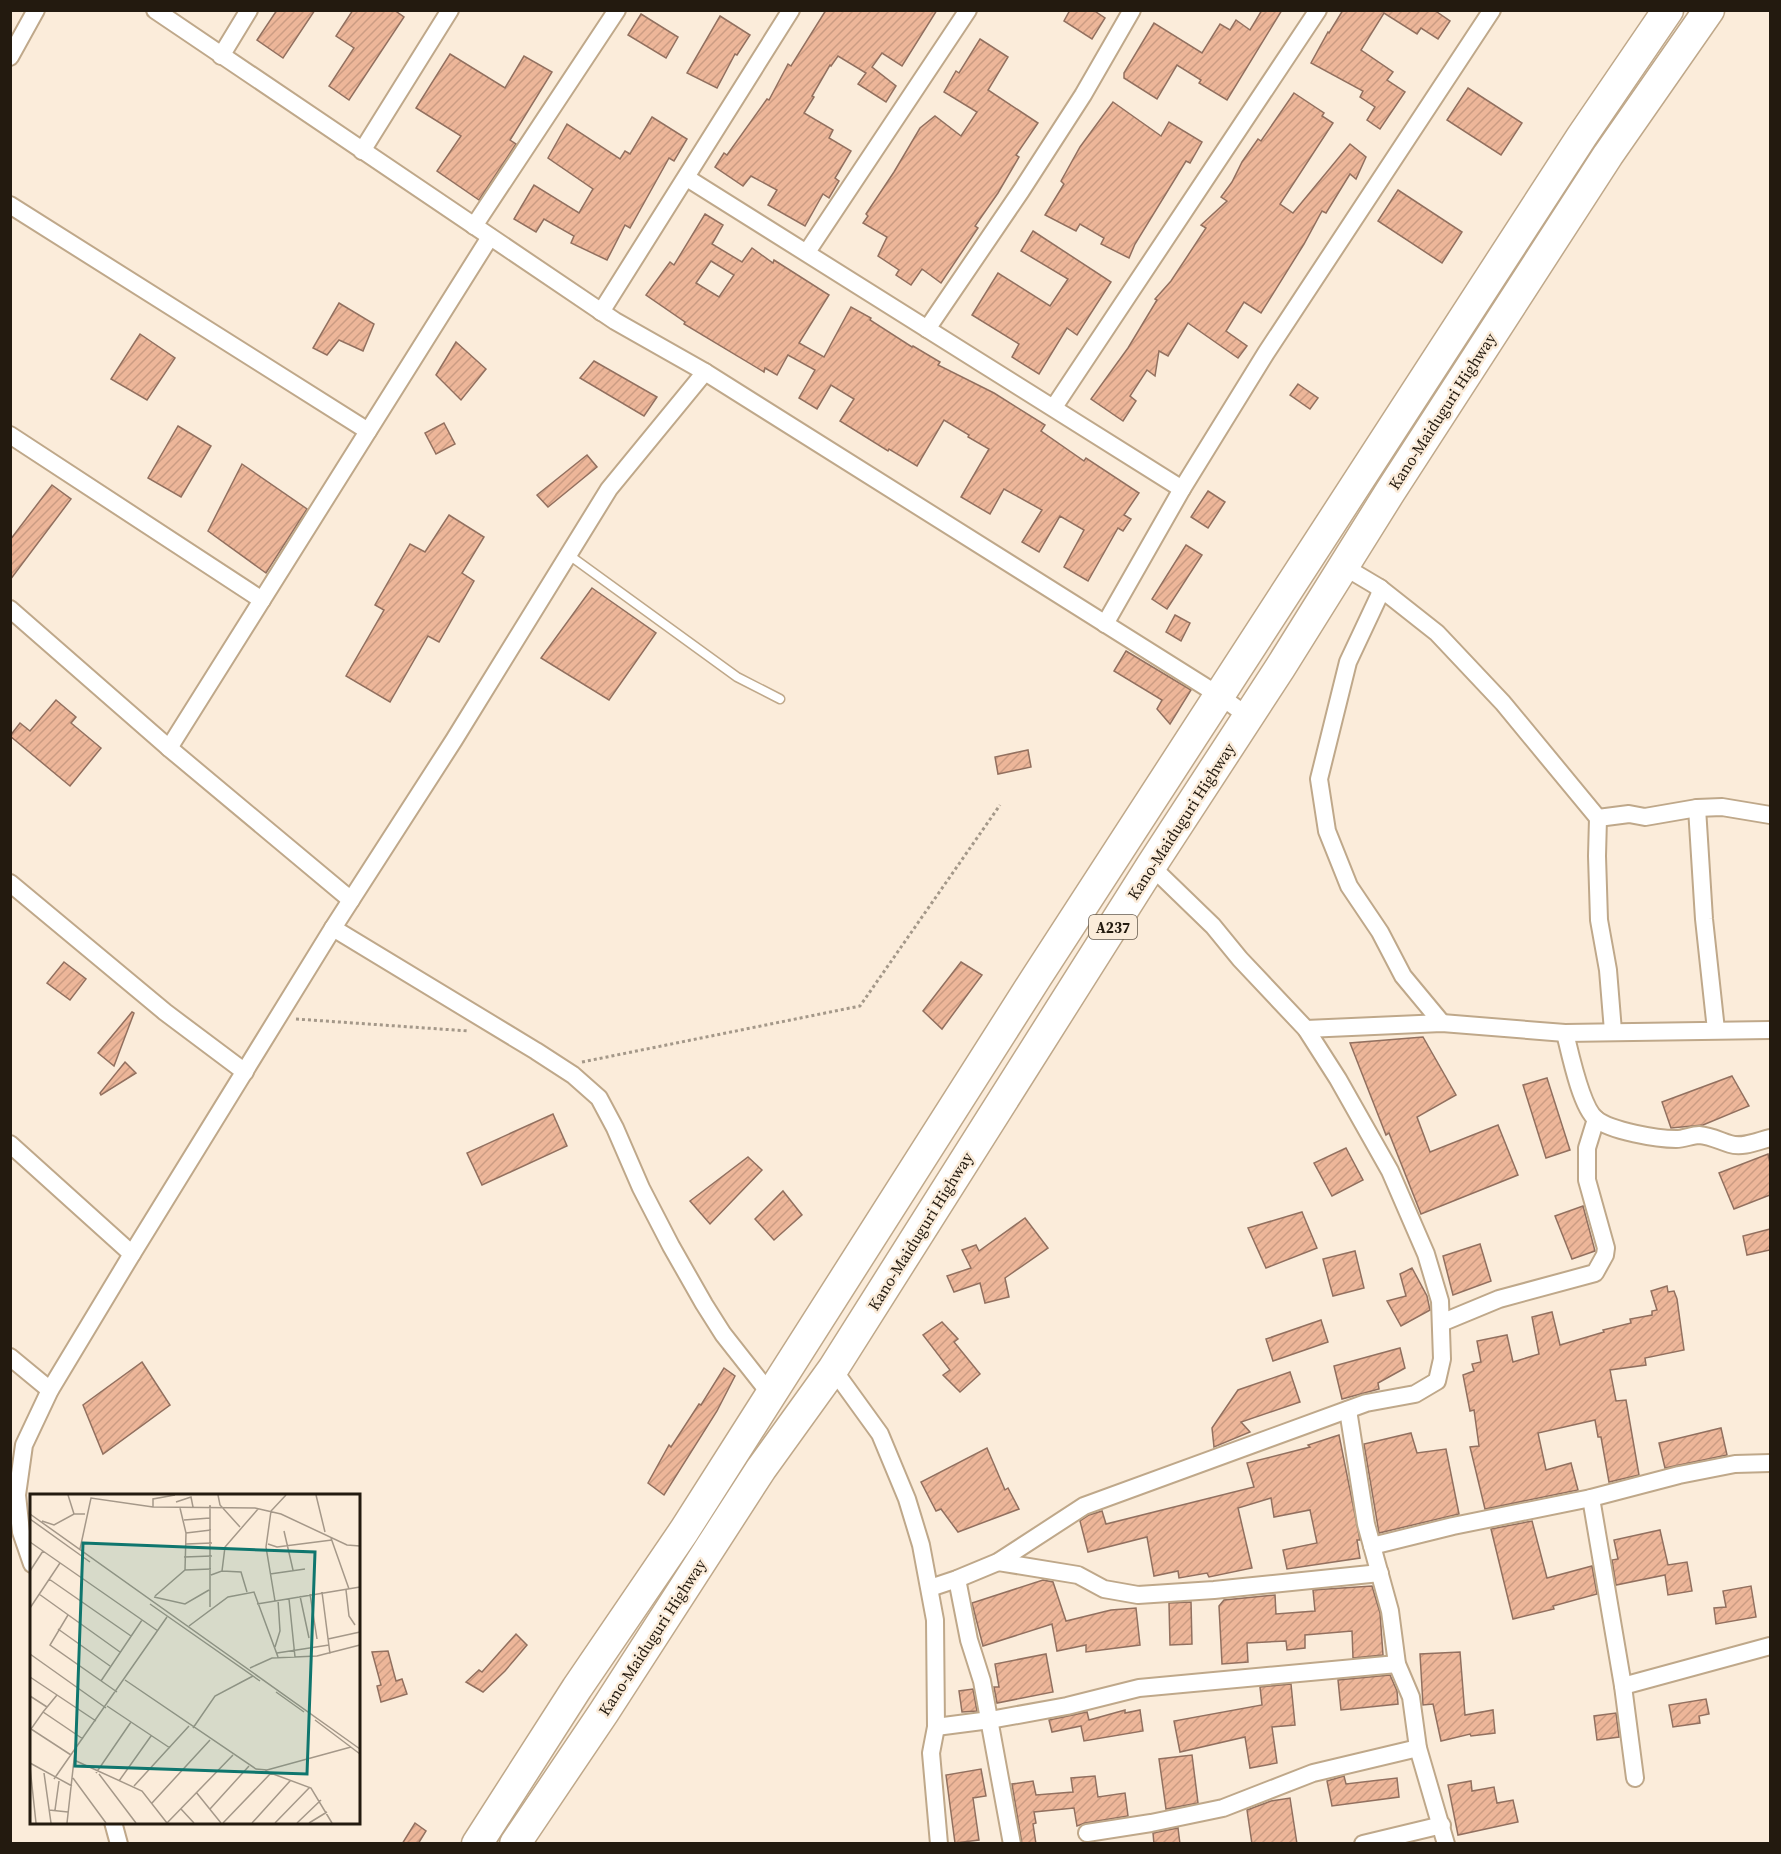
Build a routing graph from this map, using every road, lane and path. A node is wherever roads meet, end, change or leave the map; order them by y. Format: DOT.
graph roads {
  1 [pos="36,10"];
  2 [pos="155,10"];
  3 [pos="249,10"];
  4 [pos="450,10"];
  5 [pos="617,10"];
  6 [pos="791,10"];
  7 [pos="968,10"];
  8 [pos="1132,10"];
  9 [pos="1318,10"];
  10 [pos="1492,10"];
  11 [pos="1668,10"];
  12 [pos="1709,10"];
  13 [pos="221,56"];
  14 [pos="10,57"];
  15 [pos="362,151"];
  16 [pos="687,178"];
  17 [pos="10,205"];
  18 [pos="474,226"];
  19 [pos="490,237"];
  20 [pos="807,252"];
  21 [pos="602,312"];
  22 [pos="927,329"];
  23 [pos="705,372"];
  24 [pos="1054,407"];
  25 [pos="368,430"];
  26 [pos="10,435"];
  27 [pos="1182,489"];
  28 [pos="569,555"];
  29 [pos="1342,566"];
  30 [pos="1380,588"];
  31 [pos="262,600"];
  32 [pos="10,609"];
  33 [pos="1105,624"];
  34 [pos="1220,696"];
  35 [pos="780,699"];
  36 [pos="1249,717"];
  37 [pos="169,748"];
  38 [pos="1000,805"];
  39 [pos="1697,807"];
  40 [pos="1770,815"];
  41 [pos="1598,818"];
  42 [pos="1151,866"];
  43 [pos="10,883"];
  44 [pos="351,900"];
  45 [pos="333,928"];
  46 [pos="278,1017"];
  47 [pos="1442,1023"];
  48 [pos="1306,1029"];
  49 [pos="1716,1030"];
  50 [pos="1770,1030"];
  51 [pos="473,1031"];
  52 [pos="1613,1031"];
  53 [pos="1565,1033"];
  54 [pos="560,1067"];
  55 [pos="244,1072"];
  56 [pos="1596,1119"];
  57 [pos="1770,1138"];
  58 [pos="10,1144"];
  59 [pos="132,1254"];
  60 [pos="1441,1323"];
  61 [pos="10,1357"];
  62 [pos="833,1369"];
  63 [pos="50,1390"];
  64 [pos="771,1395"];
  65 [pos="1348,1410"];
  66 [pos="1770,1463"];
  67 [pos="1591,1498"];
  68 [pos="19,1512"];
  69 [pos="10,1533"];
  70 [pos="1371,1546"];
  71 [pos="30,1558"];
  72 [pos="998,1562"];
  73 [pos="1380,1573"];
  74 [pos="957,1579"];
  75 [pos="930,1587"];
  76 [pos="1770,1646"];
  77 [pos="1397,1664"];
  78 [pos="1623,1686"];
  79 [pos="990,1720"];
  80 [pos="936,1727"];
  81 [pos="1418,1748"];
  82 [pos="1635,1778"];
  83 [pos="114,1824"];
  84 [pos="1442,1825"];
  85 [pos="1087,1833"];
  86 [pos="119,1844"];
  87 [pos="477,1844"];
  88 [pos="515,1844"];
  89 [pos="939,1844"];
  90 [pos="1012,1844"];
  91 [pos="1363,1844"];
  92 [pos="1446,1844"];
  1 -- 14 [label="street"];
  2 -- 13 [label="street"];
  3 -- 13 [label="street"];
  4 -- 15 [label="street"];
  5 -- 18 [label="street"];
  6 -- 16 [label="street"];
  7 -- 20 [label="street"];
  8 -- 22 [label="street"];
  9 -- 24 [label="street"];
  10 -- 27 [label="street"];
  11 -- 34 [label="highway, Kano-Maiduguri Highway / A237"];
  12 -- 29 [label="highway, Kano-Maiduguri Highway / A237"];
  13 -- 15 [label="street"];
  15 -- 18 [label="street"];
  16 -- 20 [label="street"];
  16 -- 21 [label="street"];
  17 -- 25 [label="street"];
  18 -- 19 [label="street"];
  19 -- 21 [label="street"];
  19 -- 25 [label="street"];
  20 -- 22 [label="street"];
  21 -- 23 [label="street"];
  22 -- 24 [label="street"];
  23 -- 28 [label="street"];
  23 -- 33 [label="street"];
  24 -- 27 [label="street"];
  25 -- 31 [label="street"];
  26 -- 31 [label="street"];
  27 -- 33 [label="street"];
  28 -- 35 [label="lane"];
  28 -- 44 [label="street"];
  29 -- 30 [label="street"];
  29 -- 36 [label="highway, Kano-Maiduguri Highway / A237"];
  30 -- 41 [label="street"];
  30 -- 47 [label="street"];
  31 -- 37 [label="street"];
  32 -- 37 [label="street"];
  33 -- 34 [label="street"];
  34 -- 36 [label="street"];
  34 -- 64 [label="highway, Kano-Maiduguri Highway / A237"];
  36 -- 42 [label="highway, Kano-Maiduguri Highway / A237"];
  37 -- 44 [label="street"];
  38 -- 54 [label="path"];
  39 -- 40 [label="street"];
  39 -- 41 [label="street"];
  39 -- 49 [label="street"];
  41 -- 52 [label="street"];
  42 -- 48 [label="street"];
  42 -- 62 [label="highway, Kano-Maiduguri Highway / A237"];
  43 -- 55 [label="street"];
  44 -- 45 [label="street"];
  45 -- 46 [label="street"];
  45 -- 54 [label="street"];
  46 -- 51 [label="path"];
  46 -- 55 [label="street"];
  47 -- 48 [label="street"];
  47 -- 53 [label="street"];
  48 -- 60 [label="street"];
  49 -- 50 [label="street"];
  49 -- 52 [label="street"];
  52 -- 53 [label="street"];
  53 -- 56 [label="street"];
  54 -- 64 [label="street"];
  55 -- 59 [label="street"];
  56 -- 57 [label="street"];
  56 -- 60 [label="street"];
  58 -- 59 [label="street"];
  59 -- 63 [label="street"];
  60 -- 65 [label="street"];
  61 -- 63 [label="street"];
  62 -- 75 [label="street"];
  62 -- 88 [label="highway, Kano-Maiduguri Highway / A237"];
  63 -- 68 [label="street"];
  64 -- 87 [label="highway, Kano-Maiduguri Highway / A237"];
  65 -- 70 [label="street"];
  65 -- 72 [label="street"];
  66 -- 67 [label="street"];
  67 -- 70 [label="street"];
  67 -- 78 [label="street"];
  68 -- 69 [label="street"];
  68 -- 71 [label="street"];
  70 -- 73 [label="street"];
  72 -- 73 [label="street"];
  72 -- 74 [label="street"];
  73 -- 77 [label="street"];
  74 -- 75 [label="street"];
  74 -- 79 [label="street"];
  75 -- 80 [label="street"];
  76 -- 78 [label="street"];
  77 -- 79 [label="street"];
  77 -- 81 [label="street"];
  78 -- 82 [label="street"];
  79 -- 80 [label="street"];
  79 -- 90 [label="street"];
  80 -- 89 [label="street"];
  81 -- 84 [label="street"];
  81 -- 85 [label="street"];
  83 -- 86 [label="street"];
  84 -- 91 [label="street"];
  84 -- 92 [label="street"];
}
